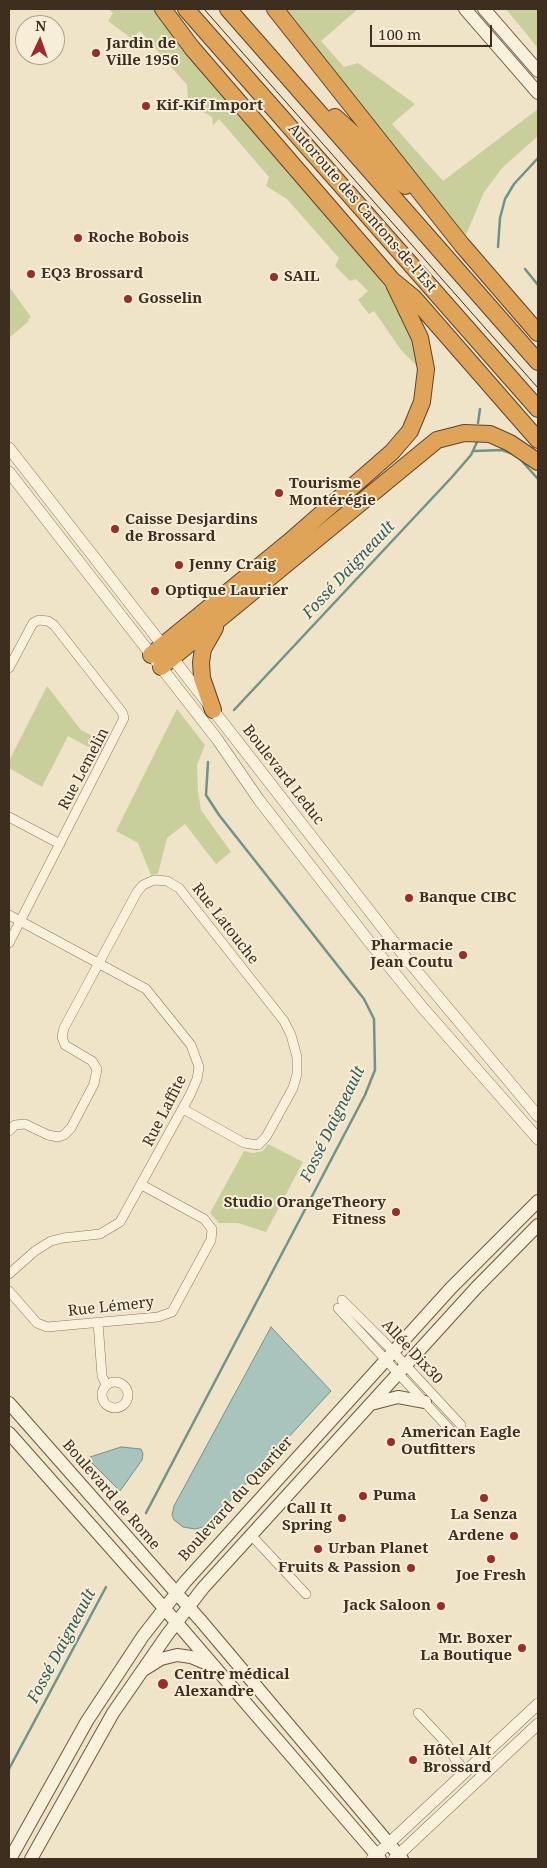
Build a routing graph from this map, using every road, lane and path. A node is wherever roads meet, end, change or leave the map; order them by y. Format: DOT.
graph roads {
  1 [pos="163,9"];
  2 [pos="186,9"];
  3 [pos="228,9"];
  4 [pos="275,9"];
  5 [pos="464,9"];
  6 [pos="484,9"];
  7 [pos="538,71"];
  8 [pos="289,78"];
  9 [pos="538,93"];
  10 [pos="462,244"];
  11 [pos="392,280"];
  12 [pos="538,333"];
  13 [pos="538,362"];
  14 [pos="538,409"];
  15 [pos="538,440"];
  16 [pos="9,448"];
  17 [pos="538,462"];
  18 [pos="9,472"];
  19 [pos="218,622"];
  20 [pos="162,656"];
  21 [pos="9,668"];
  22 [pos="213,710"];
  23 [pos="9,817"];
  24 [pos="60,844"];
  25 [pos="9,915"];
  26 [pos="20,921"];
  27 [pos="9,942"];
  28 [pos="98,963"];
  29 [pos="183,1109"];
  30 [pos="538,1116"];
  31 [pos="9,1130"];
  32 [pos="538,1139"];
  33 [pos="142,1185"];
  34 [pos="538,1200"];
  35 [pos="538,1225"];
  36 [pos="9,1274"];
  37 [pos="9,1291"];
  38 [pos="340,1304"];
  39 [pos="98,1322"];
  40 [pos="389,1356"];
  41 [pos="402,1369"];
  42 [pos="106,1386"];
  43 [pos="425,1402"];
  44 [pos="9,1403"];
  45 [pos="369,1405"];
  46 [pos="460,1424"];
  47 [pos="9,1433"];
  48 [pos="454,1434"];
  49 [pos="251,1535"];
  50 [pos="176,1593"];
  51 [pos="306,1594"];
  52 [pos="188,1607"];
  53 [pos="164,1608"];
  54 [pos="176,1622"];
  55 [pos="214,1667"];
  56 [pos="141,1671"];
  57 [pos="538,1704"];
  58 [pos="418,1713"];
  59 [pos="538,1724"];
  60 [pos="466,1772"];
  61 [pos="389,1844"];
  62 [pos="376,1858"];
  63 [pos="398,1858"];
  64 [pos="10,1859"];
  65 [pos="31,1859"];
  1 -- 11 [label="highway"];
  2 -- 14 [label="highway, Autoroute des Cantons-de-l'Est"];
  3 -- 8 [label="highway, Autoroute des Cantons-de-l'Est"];
  4 -- 10 [label="highway"];
  5 -- 9 [label="main road"];
  6 -- 7 [label="main road"];
  8 -- 10 [label="highway"];
  8 -- 13 [label="highway, Autoroute des Cantons-de-l'Est"];
  10 -- 12 [label="highway"];
  11 -- 15 [label="highway"];
  11 -- 20 [label="highway"];
  16 -- 20 [label="street, Boulevard Leduc"];
  17 -- 19 [label="highway"];
  18 -- 20 [label="street, Boulevard Leduc"];
  19 -- 20 [label="highway"];
  19 -- 22 [label="highway"];
  20 -- 22 [label="street, Boulevard Leduc"];
  20 -- 32 [label="street, Boulevard Leduc"];
  21 -- 24 [label="street, Rue Lemelin"];
  22 -- 30 [label="street, Boulevard Leduc"];
  23 -- 24 [label="street"];
  24 -- 26 [label="street, Rue Lemelin"];
  25 -- 26 [label="street, Rue Laffite"];
  26 -- 27 [label="street, Rue Lemelin"];
  26 -- 28 [label="street, Rue Laffite"];
  28 -- 29 [label="street, Rue Laffite"];
  28 -- 29 [label="street, Rue Latouche"];
  28 -- 31 [label="street, Rue Latouche"];
  29 -- 33 [label="street, Rue Laffite"];
  33 -- 36 [label="street, Rue Laffite"];
  33 -- 39 [label="street, Rue Lémery"];
  34 -- 40 [label="main road, Boulevard du Quartier"];
  35 -- 41 [label="main road"];
  37 -- 39 [label="street, Rue Lémery"];
  38 -- 40 [label="street, Allée Dix30"];
  39 -- 42 [label="street"];
  40 -- 41 [label="street, Allée Dix30"];
  40 -- 50 [label="main road, Boulevard du Quartier"];
  41 -- 43 [label="street, Allée Dix30"];
  41 -- 45 [label="main road"];
  41 -- 46 [label="street, Allée Dix30"];
  43 -- 45 [label="main road"];
  43 -- 48 [label="street, Allée Dix30"];
  44 -- 50 [label="main road, Boulevard de Rome"];
  45 -- 49 [label="main road"];
  47 -- 53 [label="main road"];
  49 -- 51 [label="street"];
  49 -- 52 [label="main road"];
  50 -- 52 [label="main road, Boulevard de Rome"];
  50 -- 53 [label="main road, Boulevard du Quartier"];
  52 -- 54 [label="main road"];
  52 -- 61 [label="main road, Boulevard de Rome"];
  53 -- 54 [label="main road"];
  53 -- 64 [label="main road, Boulevard du Quartier"];
  54 -- 55 [label="main road"];
  54 -- 56 [label="main road"];
  55 -- 56 [label="main road"];
  55 -- 62 [label="main road"];
  56 -- 65 [label="main road"];
  57 -- 60 [label="street"];
  58 -- 60 [label="street"];
  59 -- 63 [label="street"];
  60 -- 61 [label="street"];
  61 -- 62 [label="street"];
  61 -- 63 [label="main road, Boulevard de Rome"];
}
